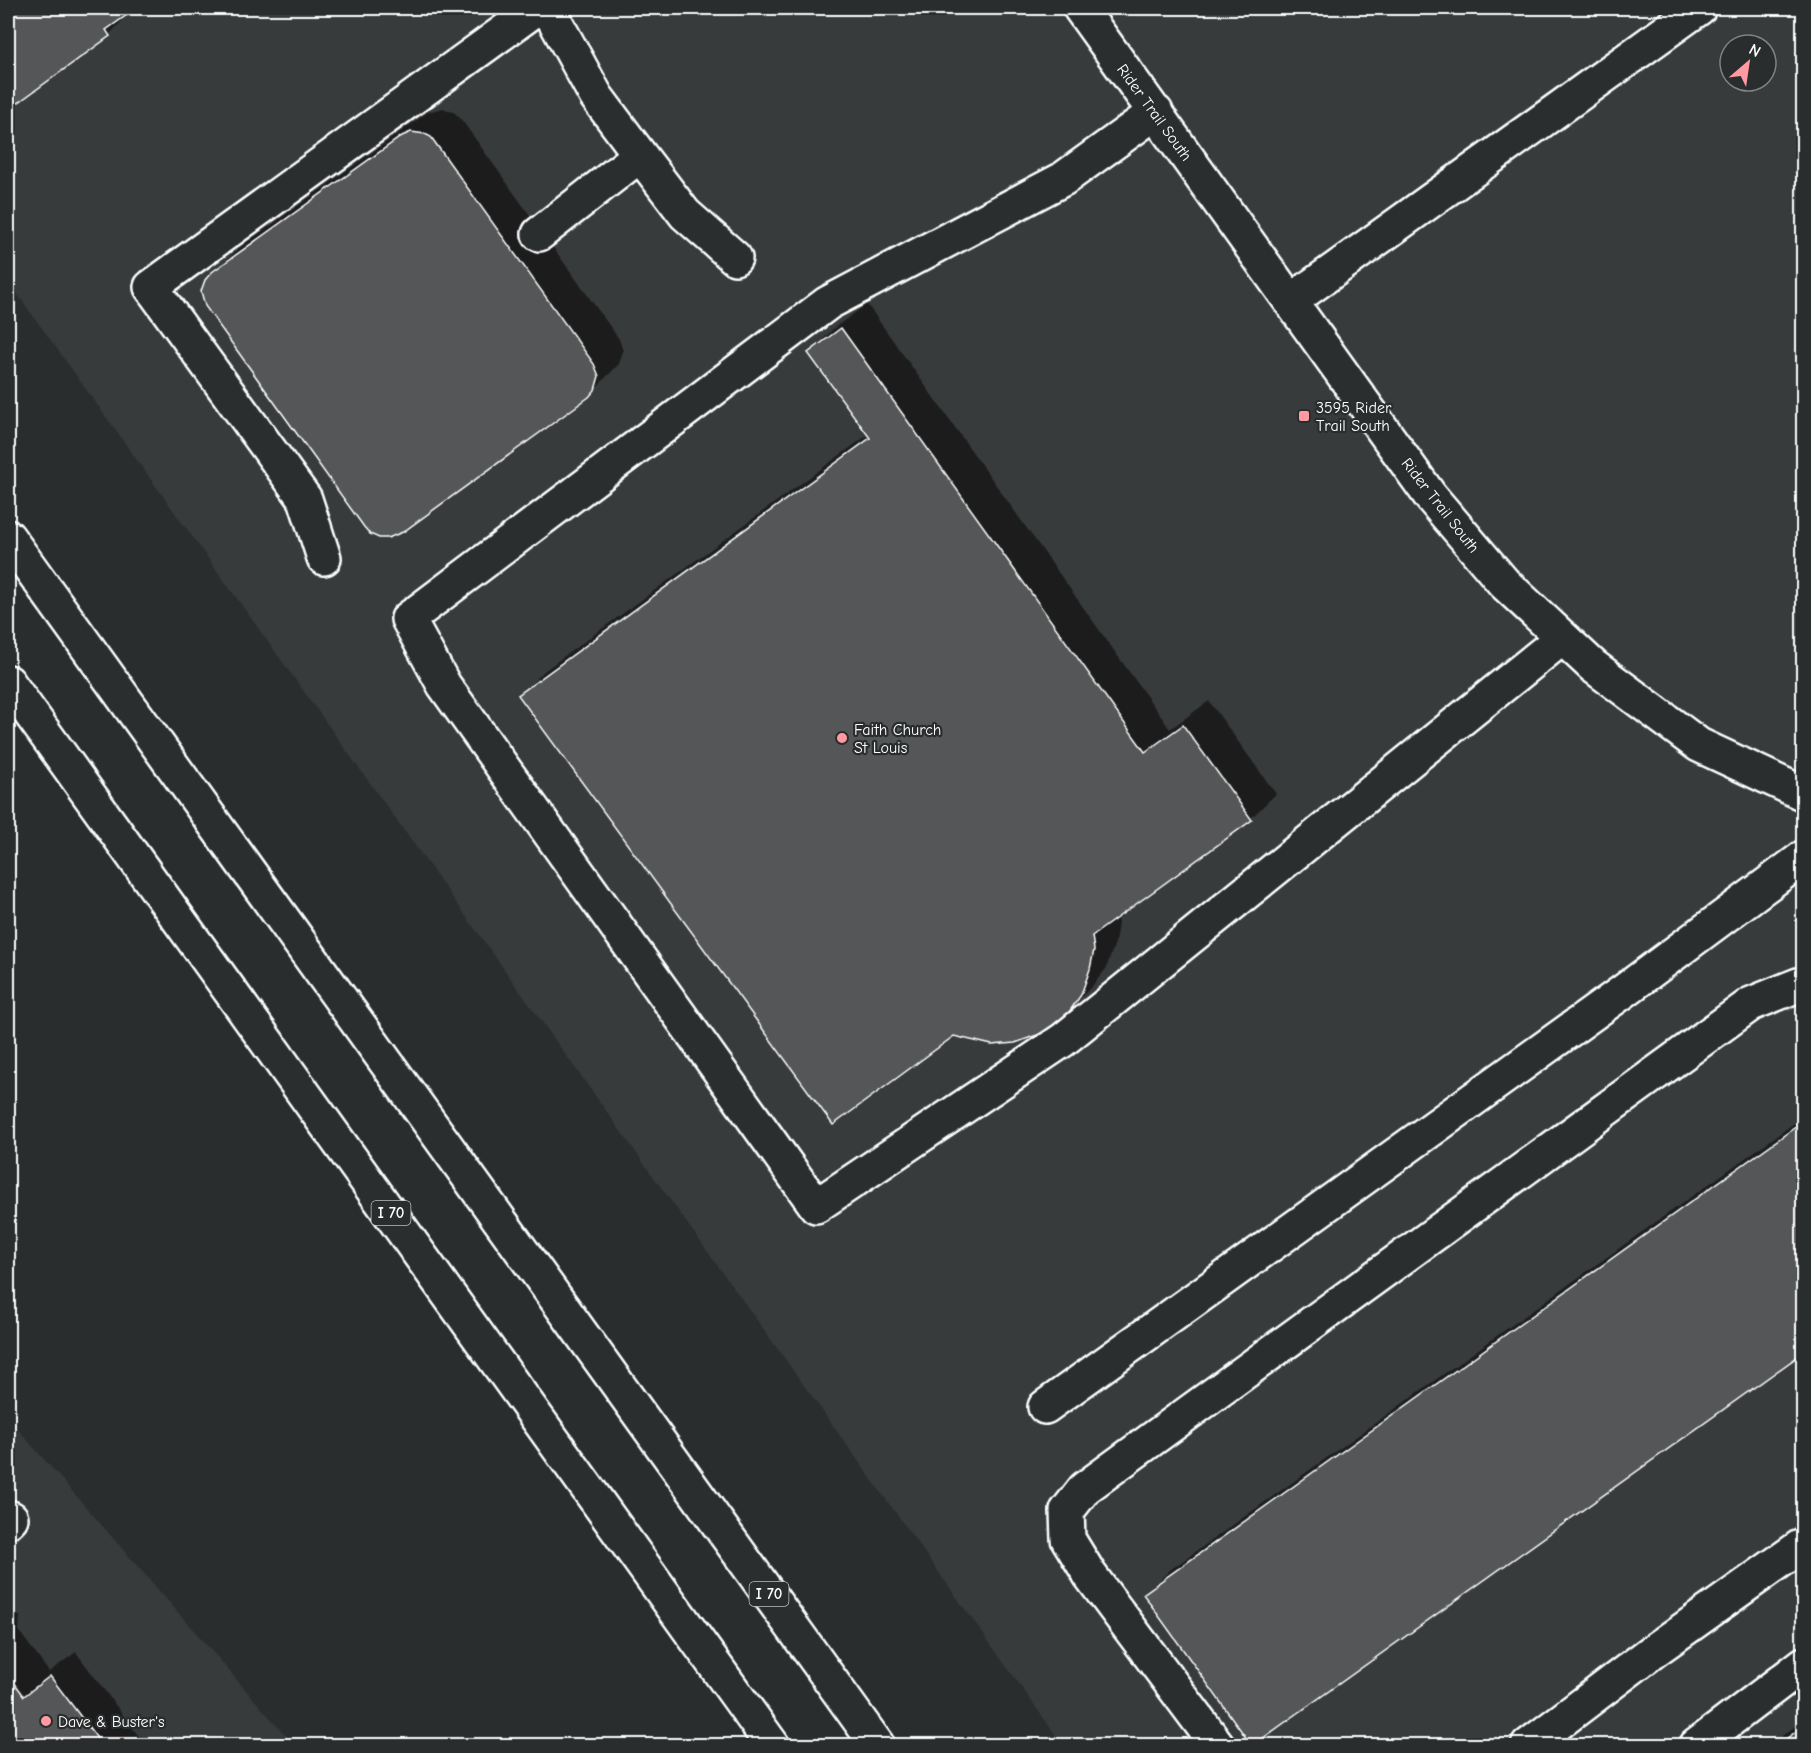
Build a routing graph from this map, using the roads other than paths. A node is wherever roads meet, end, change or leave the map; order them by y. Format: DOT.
graph roads {
  1 [pos="537,8"];
  2 [pos="548,8"];
  3 [pos="1080,8"];
  4 [pos="1699,8"];
  5 [pos="1155,112"];
  6 [pos="640,155"];
  7 [pos="539,234"];
  8 [pos="735,258"];
  9 [pos="1291,301"];
  10 [pos="8,537"];
  11 [pos="324,558"];
  12 [pos="1562,638"];
  13 [pos="8,682"];
  14 [pos="1803,794"];
  15 [pos="1803,857"];
  16 [pos="1803,985"];
  17 [pos="1045,1407"];
  18 [pos="1803,1544"];
  19 [pos="1803,1664"];
  20 [pos="773,1746"];
  21 [pos="878,1746"];
  22 [pos="1218,1746"];
  23 [pos="1528,1746"];
  24 [pos="1696,1746"];
  1 -- 11 [label="main road"];
  2 -- 6 [label="main road"];
  3 -- 5 [label="main road, Rider Trail South"];
  4 -- 9 [label="main road"];
  5 -- 9 [label="main road, Rider Trail South"];
  5 -- 12 [label="main road"];
  6 -- 7 [label="main road"];
  6 -- 8 [label="main road"];
  9 -- 12 [label="main road, Rider Trail South"];
  10 -- 21 [label="main road, I 70"];
  12 -- 14 [label="main road, Rider Trail South"];
  13 -- 20 [label="main road, I 70"];
  15 -- 17 [label="main road"];
  16 -- 22 [label="main road"];
  18 -- 23 [label="main road"];
  19 -- 24 [label="main road"];
}
